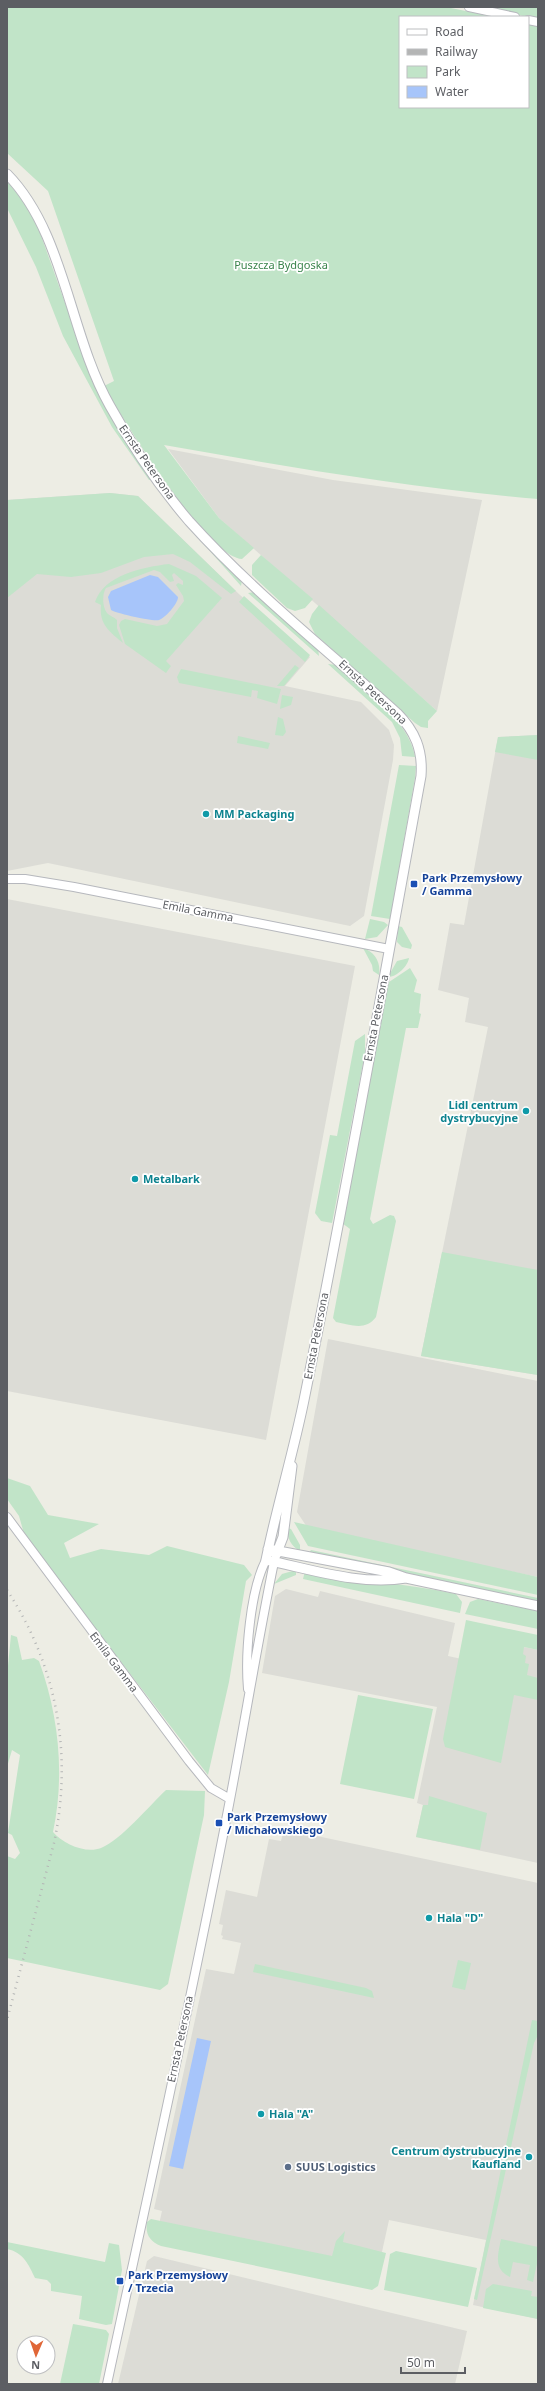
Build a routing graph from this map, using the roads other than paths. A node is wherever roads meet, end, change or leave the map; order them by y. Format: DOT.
graph roads {
  1 [pos="469,7"];
  2 [pos="510,16"];
  3 [pos="7,174"];
  4 [pos="7,879"];
  5 [pos="389,949"];
  6 [pos="7,1517"];
  7 [pos="273,1550"];
  8 [pos="270,1561"];
  9 [pos="406,1578"];
  10 [pos="538,1606"];
  11 [pos="248,1692"];
  12 [pos="230,1799"];
  13 [pos="107,2384"];
  1 -- 2 [label="street"];
  3 -- 5 [label="street, Ernsta Petersona"];
  4 -- 5 [label="street, Emila Gamma"];
  5 -- 7 [label="street, Ernsta Petersona"];
  6 -- 12 [label="street, Emila Gamma"];
  7 -- 8 [label="street, Ernsta Petersona"];
  7 -- 9 [label="street"];
  8 -- 9 [label="street"];
  8 -- 11 [label="street, Ernsta Petersona"];
  8 -- 11 [label="street, Ernsta Petersona"];
  9 -- 10 [label="street"];
  11 -- 12 [label="street, Ernsta Petersona"];
  12 -- 13 [label="street, Ernsta Petersona"];
}
